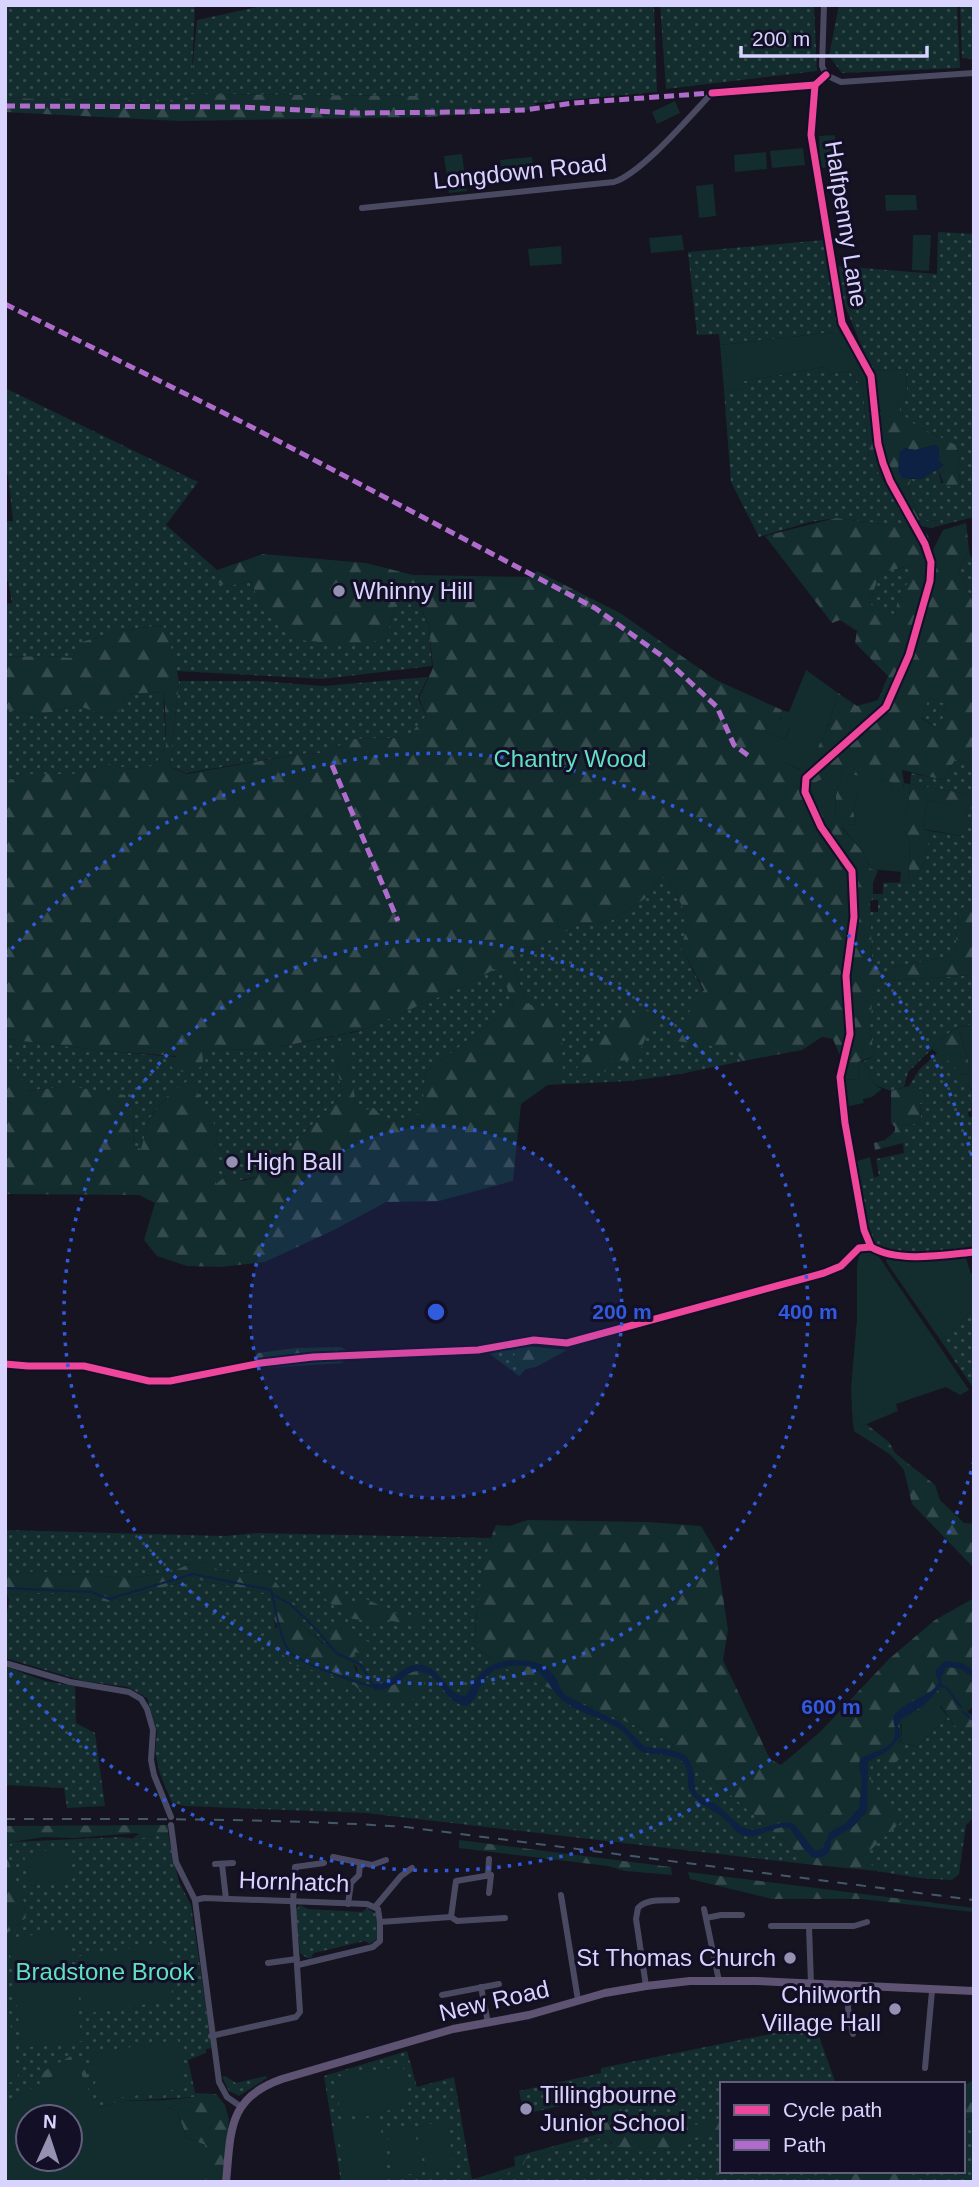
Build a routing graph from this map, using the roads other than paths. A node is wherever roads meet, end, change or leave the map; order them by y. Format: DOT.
graph roads {
  1 [pos="824,5"];
  2 [pos="974,73"];
  3 [pos="826,75"];
  4 [pos="816,85"];
  5 [pos="362,208"];
  6 [pos="974,1252"];
  7 [pos="5,1663"];
  8 [pos="333,1857"];
  9 [pos="386,1860"];
  10 [pos="489,1860"];
  11 [pos="233,1863"];
  12 [pos="324,1863"];
  13 [pos="360,1863"];
  14 [pos="412,1868"];
  15 [pos="488,1876"];
  16 [pos="489,1894"];
  17 [pos="561,1895"];
  18 [pos="226,1899"];
  19 [pos="195,1900"];
  20 [pos="677,1900"];
  21 [pos="293,1903"];
  22 [pos="348,1903"];
  23 [pos="375,1907"];
  24 [pos="704,1909"];
  25 [pos="741,1915"];
  26 [pos="452,1917"];
  27 [pos="505,1918"];
  28 [pos="706,1918"];
  29 [pos="380,1922"];
  30 [pos="867,1922"];
  31 [pos="771,1926"];
  32 [pos="809,1927"];
  33 [pos="297,1962"];
  34 [pos="268,1963"];
  35 [pos="719,1981"];
  36 [pos="811,1983"];
  37 [pos="499,1984"];
  38 [pos="646,1986"];
  39 [pos="481,1987"];
  40 [pos="849,1987"];
  41 [pos="932,1991"];
  42 [pos="974,1991"];
  43 [pos="442,1995"];
  44 [pos="578,2000"];
  45 [pos="488,2023"];
  46 [pos="853,2034"];
  47 [pos="211,2036"];
  48 [pos="925,2067"];
  49 [pos="240,2106"];
  50 [pos="226,2182"];
  1 -- 3 [label="street"];
  2 -- 3 [label="street"];
  3 -- 4 [label="street"];
  4 -- 5 [label="street, Longdown Road"];
  4 -- 6 [label="street, Halfpenny Lane"];
  7 -- 19 [label="street"];
  8 -- 13 [label="street"];
  9 -- 13 [label="street"];
  10 -- 15 [label="street"];
  11 -- 18 [label="street"];
  12 -- 21 [label="street"];
  13 -- 22 [label="street"];
  14 -- 23 [label="street"];
  15 -- 16 [label="street"];
  15 -- 26 [label="street"];
  17 -- 44 [label="street"];
  18 -- 19 [label="street, Hornhatch"];
  18 -- 21 [label="street, Hornhatch"];
  19 -- 47 [label="street"];
  20 -- 38 [label="street"];
  21 -- 22 [label="street, Hornhatch"];
  21 -- 33 [label="street"];
  22 -- 23 [label="street, Hornhatch"];
  23 -- 29 [label="street, Hornhatch"];
  24 -- 28 [label="street"];
  25 -- 28 [label="street"];
  26 -- 27 [label="street"];
  26 -- 29 [label="street"];
  28 -- 35 [label="street"];
  29 -- 33 [label="street"];
  30 -- 32 [label="street"];
  31 -- 32 [label="street"];
  32 -- 36 [label="street"];
  33 -- 34 [label="street"];
  33 -- 47 [label="street"];
  35 -- 36 [label="main road, New Road"];
  35 -- 38 [label="main road, New Road"];
  36 -- 40 [label="main road, New Road"];
  37 -- 39 [label="street"];
  38 -- 44 [label="main road, New Road"];
  39 -- 43 [label="street"];
  39 -- 45 [label="street"];
  40 -- 41 [label="main road, New Road"];
  40 -- 46 [label="street"];
  41 -- 42 [label="main road, New Road"];
  41 -- 48 [label="street"];
  44 -- 45 [label="main road, New Road"];
  45 -- 49 [label="main road, New Road"];
  47 -- 49 [label="street"];
  49 -- 50 [label="main road"];
}
